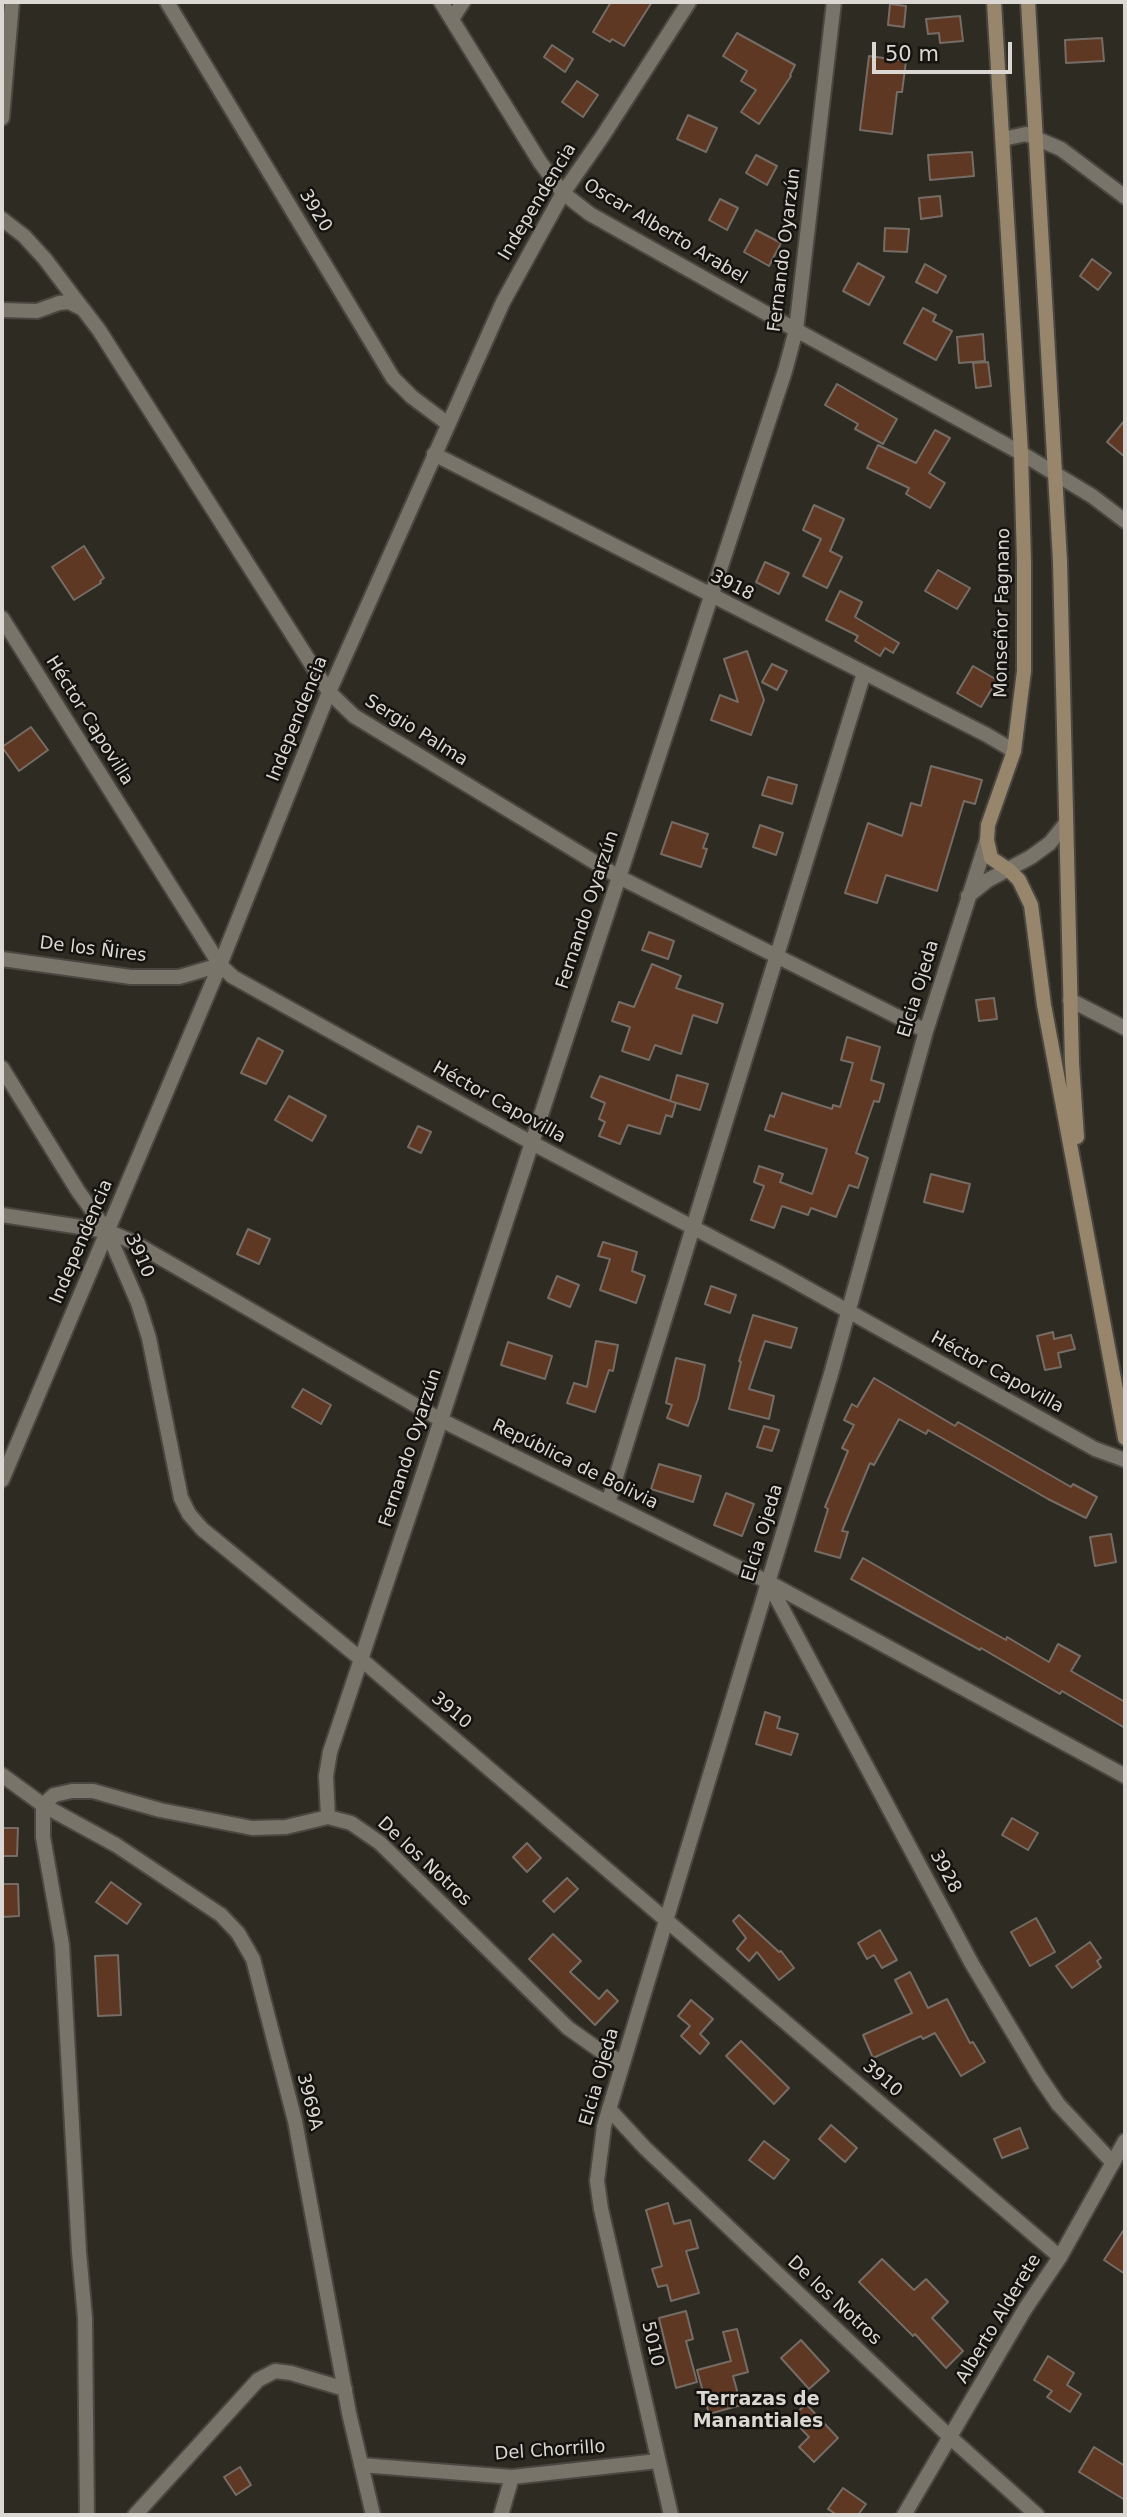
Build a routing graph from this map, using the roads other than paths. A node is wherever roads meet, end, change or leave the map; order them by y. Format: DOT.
graph roads {
  1 [pos="12,2"];
  2 [pos="166,2"];
  3 [pos="441,2"];
  4 [pos="463,2"];
  5 [pos="689,2"];
  6 [pos="834,2"];
  7 [pos="994,2"];
  8 [pos="1028,2"];
  9 [pos="452,19"];
  10 [pos="2,118"];
  11 [pos="1003,139"];
  12 [pos="1037,139"];
  13 [pos="563,193"];
  14 [pos="1125,197"];
  15 [pos="2,219"];
  16 [pos="83,309"];
  17 [pos="2,310"];
  18 [pos="796,330"];
  19 [pos="448,424"];
  20 [pos="434,453"];
  21 [pos="1021,453"];
  22 [pos="1055,473"];
  23 [pos="1125,521"];
  24 [pos="712,597"];
  25 [pos="2,618"];
  26 [pos="864,673"];
  27 [pos="328,692"];
  28 [pos="1014,751"];
  29 [pos="1066,823"];
  30 [pos="987,839"];
  31 [pos="1009,870"];
  32 [pos="619,877"];
  33 [pos="967,897"];
  34 [pos="776,957"];
  35 [pos="2,958"];
  36 [pos="220,965"];
  37 [pos="1070,1000"];
  38 [pos="1125,1028"];
  39 [pos="926,1031"];
  40 [pos="2,1068"];
  41 [pos="532,1143"];
  42 [pos="1080,1198"];
  43 [pos="2,1214"];
  44 [pos="693,1227"];
  45 [pos="107,1231"];
  46 [pos="849,1314"];
  47 [pos="441,1420"];
  48 [pos="1125,1438"];
  49 [pos="15,1450"];
  50 [pos="2,1459"];
  51 [pos="1125,1460"];
  52 [pos="2,1480"];
  53 [pos="608,1503"];
  54 [pos="768,1582"];
  55 [pos="362,1660"];
  56 [pos="2,1775"];
  57 [pos="1125,1776"];
  58 [pos="43,1805"];
  59 [pos="328,1817"];
  60 [pos="667,1920"];
  61 [pos="623,2062"];
  62 [pos="609,2109"];
  63 [pos="1125,2141"];
  64 [pos="1113,2163"];
  65 [pos="597,2181"];
  66 [pos="1060,2257"];
  67 [pos="345,2389"];
  68 [pos="951,2438"];
  69 [pos="659,2461"];
  70 [pos="361,2465"];
  71 [pos="512,2477"];
  72 [pos="87,2515"];
  73 [pos="135,2515"];
  74 [pos="373,2515"];
  75 [pos="501,2515"];
  76 [pos="671,2515"];
  77 [pos="904,2515"];
  78 [pos="1038,2515"];
  1 -- 10 [label="street"];
  2 -- 19 [label="street, 3920"];
  3 -- 9 [label="street, Oscar Alberto Arabel"];
  4 -- 9 [label="street"];
  5 -- 13 [label="street, Independencia"];
  6 -- 18 [label="street, Fernando Oyarzún"];
  7 -- 11 [label="street, Monseñor Fagnano"];
  8 -- 12 [label="street"];
  9 -- 13 [label="street, Oscar Alberto Arabel"];
  11 -- 12 [label="street"];
  11 -- 21 [label="street, Monseñor Fagnano"];
  12 -- 14 [label="street"];
  12 -- 22 [label="street"];
  13 -- 18 [label="street, Oscar Alberto Arabel"];
  13 -- 19 [label="street, Independencia"];
  15 -- 16 [label="street, Sergio Palma"];
  16 -- 17 [label="street"];
  16 -- 27 [label="street, Sergio Palma"];
  18 -- 21 [label="street, Oscar Alberto Arabel"];
  18 -- 24 [label="street, Fernando Oyarzún"];
  19 -- 20 [label="street, Independencia"];
  20 -- 24 [label="street, 3918"];
  20 -- 27 [label="street, Independencia"];
  21 -- 22 [label="street, Oscar Alberto Arabel"];
  21 -- 28 [label="street, Monseñor Fagnano"];
  22 -- 23 [label="street, Oscar Alberto Arabel"];
  22 -- 29 [label="street"];
  24 -- 26 [label="street, 3918"];
  24 -- 32 [label="street, Fernando Oyarzún"];
  25 -- 36 [label="street, Héctor Capovilla"];
  26 -- 28 [label="street, 3918"];
  26 -- 34 [label="street"];
  27 -- 32 [label="street, Sergio Palma"];
  27 -- 36 [label="street, Independencia"];
  28 -- 30 [label="street, Monseñor Fagnano"];
  29 -- 31 [label="street"];
  29 -- 37 [label="street"];
  30 -- 31 [label="street"];
  30 -- 33 [label="street, Elcia Ojeda"];
  31 -- 33 [label="street"];
  31 -- 42 [label="street"];
  32 -- 34 [label="street, Sergio Palma"];
  32 -- 41 [label="street, Fernando Oyarzún"];
  33 -- 39 [label="street, Elcia Ojeda"];
  34 -- 39 [label="street, Sergio Palma"];
  34 -- 44 [label="street"];
  35 -- 36 [label="street, De los Ñires"];
  36 -- 41 [label="street, Héctor Capovilla"];
  36 -- 45 [label="street, Independencia"];
  37 -- 38 [label="street"];
  37 -- 42 [label="street"];
  39 -- 46 [label="street, Elcia Ojeda"];
  40 -- 45 [label="street, 3910"];
  41 -- 44 [label="street, Héctor Capovilla"];
  41 -- 47 [label="street, Fernando Oyarzún"];
  42 -- 48 [label="street"];
  43 -- 45 [label="street, República de Bolivia"];
  44 -- 46 [label="street, Héctor Capovilla"];
  44 -- 53 [label="street"];
  45 -- 47 [label="street, República de Bolivia"];
  45 -- 49 [label="street, Independencia"];
  45 -- 55 [label="street, 3910"];
  46 -- 51 [label="street, Héctor Capovilla"];
  46 -- 54 [label="street, Elcia Ojeda"];
  47 -- 53 [label="street, República de Bolivia"];
  47 -- 55 [label="street, Fernando Oyarzún"];
  49 -- 50 [label="street"];
  49 -- 52 [label="street, Independencia"];
  53 -- 54 [label="street, República de Bolivia"];
  54 -- 57 [label="street, República de Bolivia"];
  54 -- 60 [label="street, Elcia Ojeda"];
  54 -- 64 [label="street, 3928"];
  55 -- 59 [label="street, Fernando Oyarzún"];
  55 -- 60 [label="street, 3910"];
  56 -- 58 [label="street"];
  58 -- 59 [label="street"];
  58 -- 67 [label="street, 3969A"];
  58 -- 72 [label="street"];
  59 -- 61 [label="street, De los Notros"];
  60 -- 61 [label="street, Elcia Ojeda"];
  60 -- 66 [label="street, 3910"];
  61 -- 62 [label="street, Elcia Ojeda"];
  62 -- 65 [label="street, Elcia Ojeda"];
  62 -- 68 [label="street, De los Notros"];
  63 -- 64 [label="street, Alberto Alderete"];
  64 -- 66 [label="street, Alberto Alderete"];
  65 -- 69 [label="street, 5010"];
  66 -- 68 [label="street, Alberto Alderete"];
  67 -- 70 [label="street, 3969A"];
  67 -- 73 [label="street"];
  68 -- 77 [label="street, Alberto Alderete"];
  68 -- 78 [label="street, De los Notros"];
  69 -- 71 [label="street, Del Chorrillo"];
  69 -- 76 [label="street, 5010"];
  70 -- 71 [label="street, Del Chorrillo"];
  70 -- 74 [label="street, 3969A"];
  71 -- 75 [label="street"];
}
